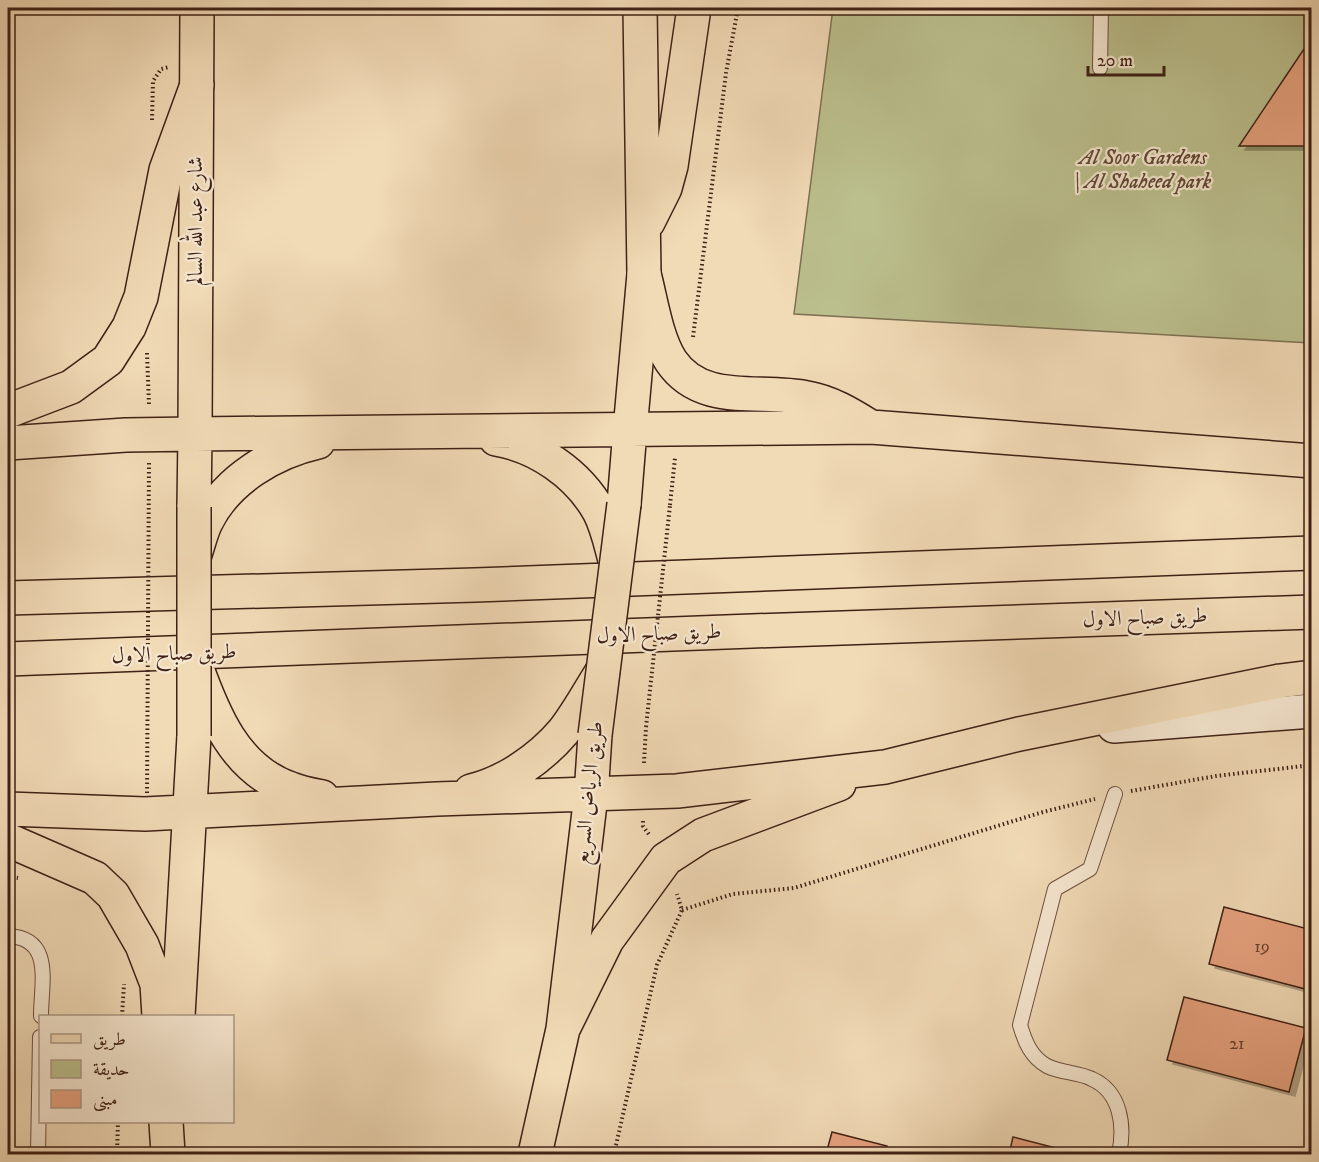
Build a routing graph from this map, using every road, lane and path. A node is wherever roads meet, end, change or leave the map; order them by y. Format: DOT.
graph roads {
  1 [pos="197,8"];
  2 [pos="640,8"];
  3 [pos="694,8"];
  4 [pos="738,8"];
  5 [pos="1101,8"];
  6 [pos="1100,68"];
  7 [pos="197,85"];
  8 [pos="645,229"];
  9 [pos="644,274"];
  10 [pos="135,310"];
  11 [pos="688,378"];
  12 [pos="149,409"];
  13 [pos="8,411"];
  14 [pos="871,428"];
  15 [pos="679,429"];
  16 [pos="630,430"];
  17 [pos="441,432"];
  18 [pos="358,433"];
  19 [pos="195,434"];
  20 [pos="8,443"];
  21 [pos="148,461"];
  22 [pos="1311,461"];
  23 [pos="206,505"];
  24 [pos="611,507"];
  25 [pos="1311,554"];
  26 [pos="8,598"];
  27 [pos="1311,612"];
  28 [pos="8,659"];
  29 [pos="603,670"];
  30 [pos="1311,677"];
  31 [pos="1311,711"];
  32 [pos="206,729"];
  33 [pos="1019,734"];
  34 [pos="1311,765"];
  35 [pos="885,767"];
  36 [pos="642,792"];
  37 [pos="147,793"];
  38 [pos="1114,794"];
  39 [pos="591,795"];
  40 [pos="437,799"];
  41 [pos="350,804"];
  42 [pos="8,809"];
  43 [pos="189,813"];
  44 [pos="8,840"];
  45 [pos="8,876"];
  46 [pos="28,880"];
  47 [pos="8,936"];
  48 [pos="124,977"];
  49 [pos="41,1015"];
  50 [pos="122,1015"];
  51 [pos="159,1015"];
  52 [pos="178,1015"];
  53 [pos="563,1029"];
  54 [pos="39,1096"];
  55 [pos="118,1123"];
  56 [pos="166,1123"];
  57 [pos="173,1123"];
  58 [pos="38,1155"];
  59 [pos="117,1155"];
  60 [pos="170,1155"];
  61 [pos="535,1155"];
  62 [pos="614,1155"];
  63 [pos="1119,1155"];
  1 -- 7 [label="main road, شارع عبد الله السالم"];
  2 -- 8 [label="main road"];
  3 -- 8 [label="main road"];
  4 -- 11 [label="path"];
  5 -- 6 [label="lane"];
  7 -- 10 [label="main road"];
  7 -- 19 [label="main road, شارع عبد الله السالم"];
  8 -- 9 [label="main road"];
  9 -- 11 [label="main road"];
  9 -- 16 [label="main road"];
  10 -- 12 [label="path"];
  10 -- 13 [label="main road"];
  11 -- 14 [label="main road"];
  14 -- 15 [label="main road"];
  14 -- 22 [label="main road"];
  15 -- 16 [label="main road"];
  15 -- 36 [label="path, bridge"];
  16 -- 17 [label="main road"];
  16 -- 24 [label="main road, طريق الرياض السريع"];
  17 -- 18 [label="main road"];
  17 -- 24 [label="main road"];
  18 -- 19 [label="main road"];
  18 -- 23 [label="main road"];
  19 -- 20 [label="main road"];
  19 -- 23 [label="main road"];
  21 -- 37 [label="path, bridge"];
  23 -- 32 [label="main road, bridge"];
  24 -- 29 [label="main road, طريق الرياض السريع, bridge"];
  25 -- 26 [label="main road"];
  27 -- 28 [label="main road, طريق صباح الاول"];
  29 -- 39 [label="main road, طريق الرياض السريع, bridge"];
  29 -- 40 [label="main road"];
  30 -- 33 [label="main road"];
  31 -- 33 [label="street"];
  32 -- 41 [label="main road"];
  32 -- 43 [label="main road"];
  33 -- 35 [label="main road"];
  34 -- 38 [label="path"];
  35 -- 36 [label="main road"];
  35 -- 53 [label="main road"];
  36 -- 39 [label="main road"];
  38 -- 62 [label="path"];
  38 -- 63 [label="lane"];
  39 -- 40 [label="main road"];
  39 -- 53 [label="main road, طريق الرياض السريع"];
  40 -- 41 [label="main road"];
  41 -- 43 [label="main road"];
  42 -- 43 [label="main road"];
  43 -- 52 [label="main road"];
  44 -- 51 [label="main road"];
  45 -- 46 [label="path"];
  47 -- 49 [label="lane"];
  48 -- 50 [label="path"];
  53 -- 61 [label="main road, طريق الرياض السريع"];
  54 -- 58 [label="lane"];
  55 -- 59 [label="path"];
  56 -- 60 [label="main road"];
  57 -- 60 [label="main road"];
}
